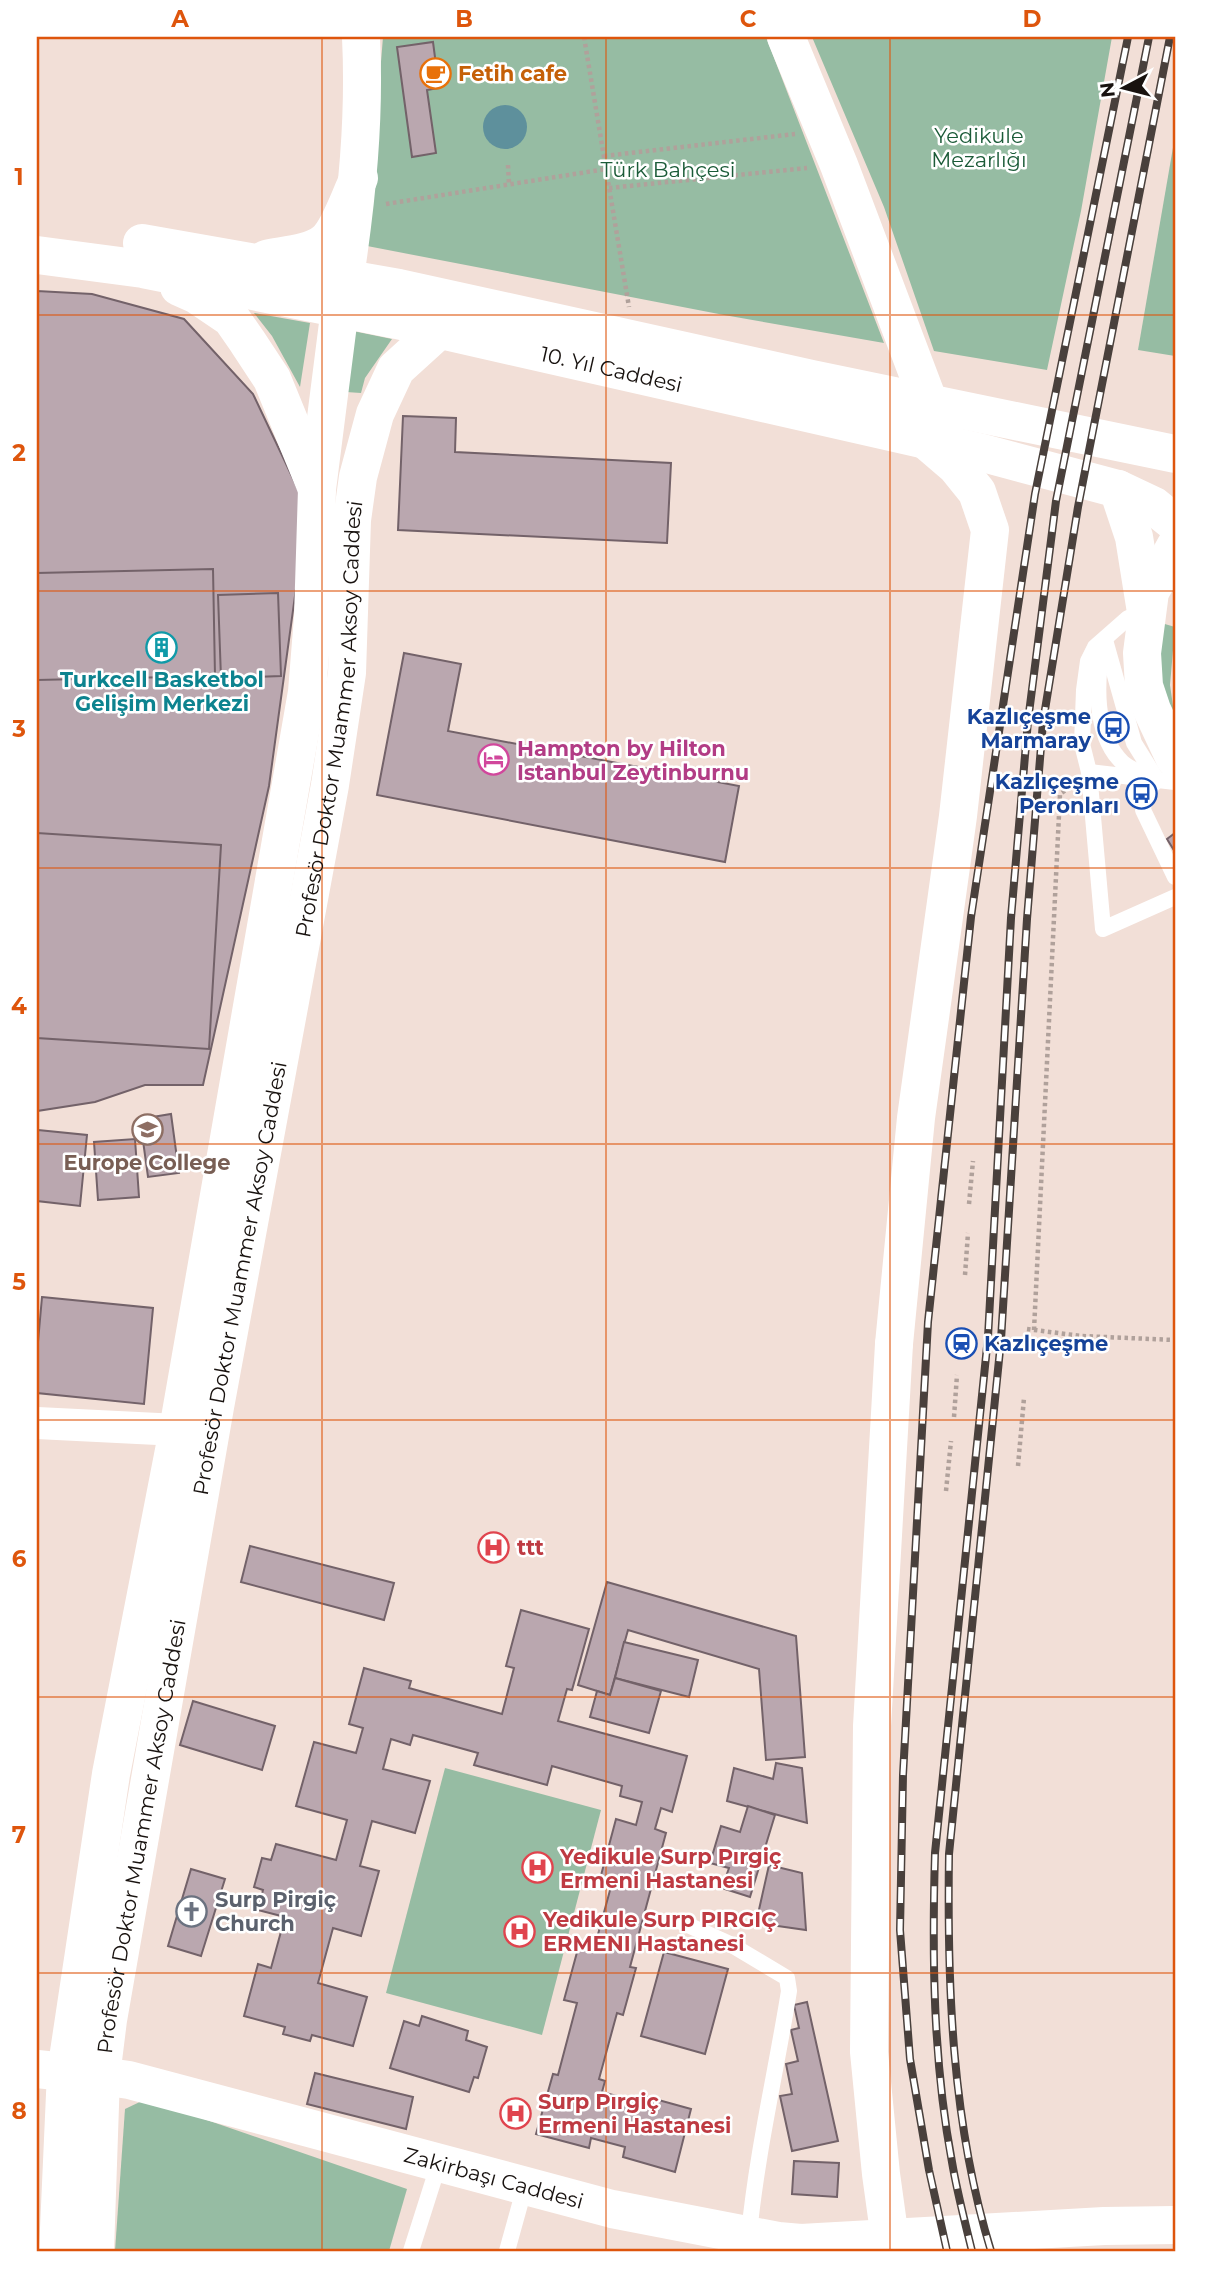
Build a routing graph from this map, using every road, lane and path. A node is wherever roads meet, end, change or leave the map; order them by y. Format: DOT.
graph roads {
  1 [pos="360,37"];
  2 [pos="584,37"];
  3 [pos="786,37"];
  4 [pos="832,148"];
  5 [pos="604,156"];
  6 [pos="508,165"];
  7 [pos="606,169"];
  8 [pos="509,184"];
  9 [pos="609,188"];
  10 [pos="356,194"];
  11 [pos="37,230"];
  12 [pos="37,255"];
  13 [pos="251,262"];
  14 [pos="143,269"];
  15 [pos="342,293"];
  16 [pos="440,329"];
  17 [pos="633,339"];
  18 [pos="929,403"];
  19 [pos="928,442"];
  20 [pos="1175,454"];
  21 [pos="317,489"];
  22 [pos="1118,489"];
  23 [pos="1175,523"];
  24 [pos="1175,547"];
  25 [pos="1146,612"];
  26 [pos="1104,637"];
  27 [pos="1166,770"];
  28 [pos="1089,772"];
  29 [pos="1175,782"];
  30 [pos="1175,877"];
  31 [pos="1175,897"];
  32 [pos="973,1161"];
  33 [pos="970,1203"];
  34 [pos="968,1233"];
  35 [pos="965,1275"];
  36 [pos="1027,1329"];
  37 [pos="1034,1330"];
  38 [pos="1175,1340"];
  39 [pos="957,1375"];
  40 [pos="1024,1398"];
  41 [pos="954,1417"];
  42 [pos="37,1423"];
  43 [pos="178,1430"];
  44 [pos="951,1441"];
  45 [pos="1018,1466"];
  46 [pos="946,1491"];
  47 [pos="679,1922"];
  48 [pos="68,2072"];
  49 [pos="439,2163"];
  50 [pos="525,2186"];
  51 [pos="1175,2225"];
  52 [pos="748,2234"];
  53 [pos="889,2245"];
  54 [pos="803,2247"];
  55 [pos="58,2251"];
  56 [pos="95,2251"];
  57 [pos="411,2251"];
  58 [pos="507,2251"];
  1 -- 10 [label="main road, Profesör Doktor Muammer Aksoy Caddesi"];
  2 -- 5 [label="path"];
  3 -- 4 [label="main road"];
  4 -- 5 [label="path"];
  4 -- 9 [label="path"];
  4 -- 18 [label="main road"];
  5 -- 7 [label="path"];
  6 -- 8 [label="path"];
  7 -- 8 [label="path"];
  7 -- 9 [label="path"];
  8 -- 10 [label="path"];
  9 -- 17 [label="path"];
  10 -- 13 [label="main road"];
  10 -- 15 [label="main road, Profesör Doktor Muammer Aksoy Caddesi"];
  11 -- 13 [label="main road, 10. Yıl Caddesi"];
  12 -- 14 [label="main road, 10. Yıl Caddesi"];
  13 -- 15 [label="main road, 10. Yıl Caddesi"];
  14 -- 15 [label="main road, 10. Yıl Caddesi"];
  14 -- 21 [label="main road"];
  15 -- 16 [label="main road, 10. Yıl Caddesi"];
  15 -- 17 [label="main road, 10. Yıl Caddesi"];
  15 -- 21 [label="main road, Profesör Doktor Muammer Aksoy Caddesi"];
  16 -- 19 [label="main road, 10. Yıl Caddesi"];
  16 -- 48 [label="main road, Profesör Doktor Muammer Aksoy Caddesi"];
  17 -- 18 [label="main road, 10. Yıl Caddesi"];
  18 -- 20 [label="main road, 10. Yıl Caddesi"];
  19 -- 22 [label="main road, 10. Yıl Caddesi"];
  19 -- 53 [label="main road"];
  21 -- 43 [label="main road, Profesör Doktor Muammer Aksoy Caddesi"];
  22 -- 23 [label="main road, 10. Yıl Caddesi"];
  22 -- 25 [label="main road"];
  24 -- 25 [label="main road"];
  25 -- 26 [label="lane"];
  25 -- 27 [label="main road"];
  26 -- 27 [label="lane"];
  26 -- 27 [label="lane"];
  26 -- 28 [label="lane"];
  27 -- 28 [label="lane"];
  27 -- 29 [label="lane"];
  27 -- 30 [label="lane"];
  28 -- 31 [label="lane"];
  28 -- 37 [label="path"];
  32 -- 33 [label="path"];
  34 -- 35 [label="path"];
  36 -- 37 [label="path"];
  37 -- 38 [label="path"];
  39 -- 41 [label="path"];
  40 -- 45 [label="path"];
  42 -- 43 [label="street"];
  43 -- 48 [label="main road, Profesör Doktor Muammer Aksoy Caddesi"];
  44 -- 46 [label="path"];
  47 -- 52 [label="lane"];
  48 -- 49 [label="main road, Zakirbaşı Caddesi"];
  48 -- 55 [label="main road, Profesör Doktor Muammer Aksoy Caddesi"];
  48 -- 56 [label="main road, Profesör Doktor Muammer Aksoy Caddesi"];
  49 -- 50 [label="main road, Zakirbaşı Caddesi"];
  49 -- 57 [label="lane"];
  50 -- 52 [label="main road, Zakirbaşı Caddesi"];
  50 -- 58 [label="lane"];
  51 -- 53 [label="main road, Zakirbaşı Caddesi"];
  52 -- 54 [label="main road, Zakirbaşı Caddesi"];
  53 -- 54 [label="main road, Zakirbaşı Caddesi"];
}
